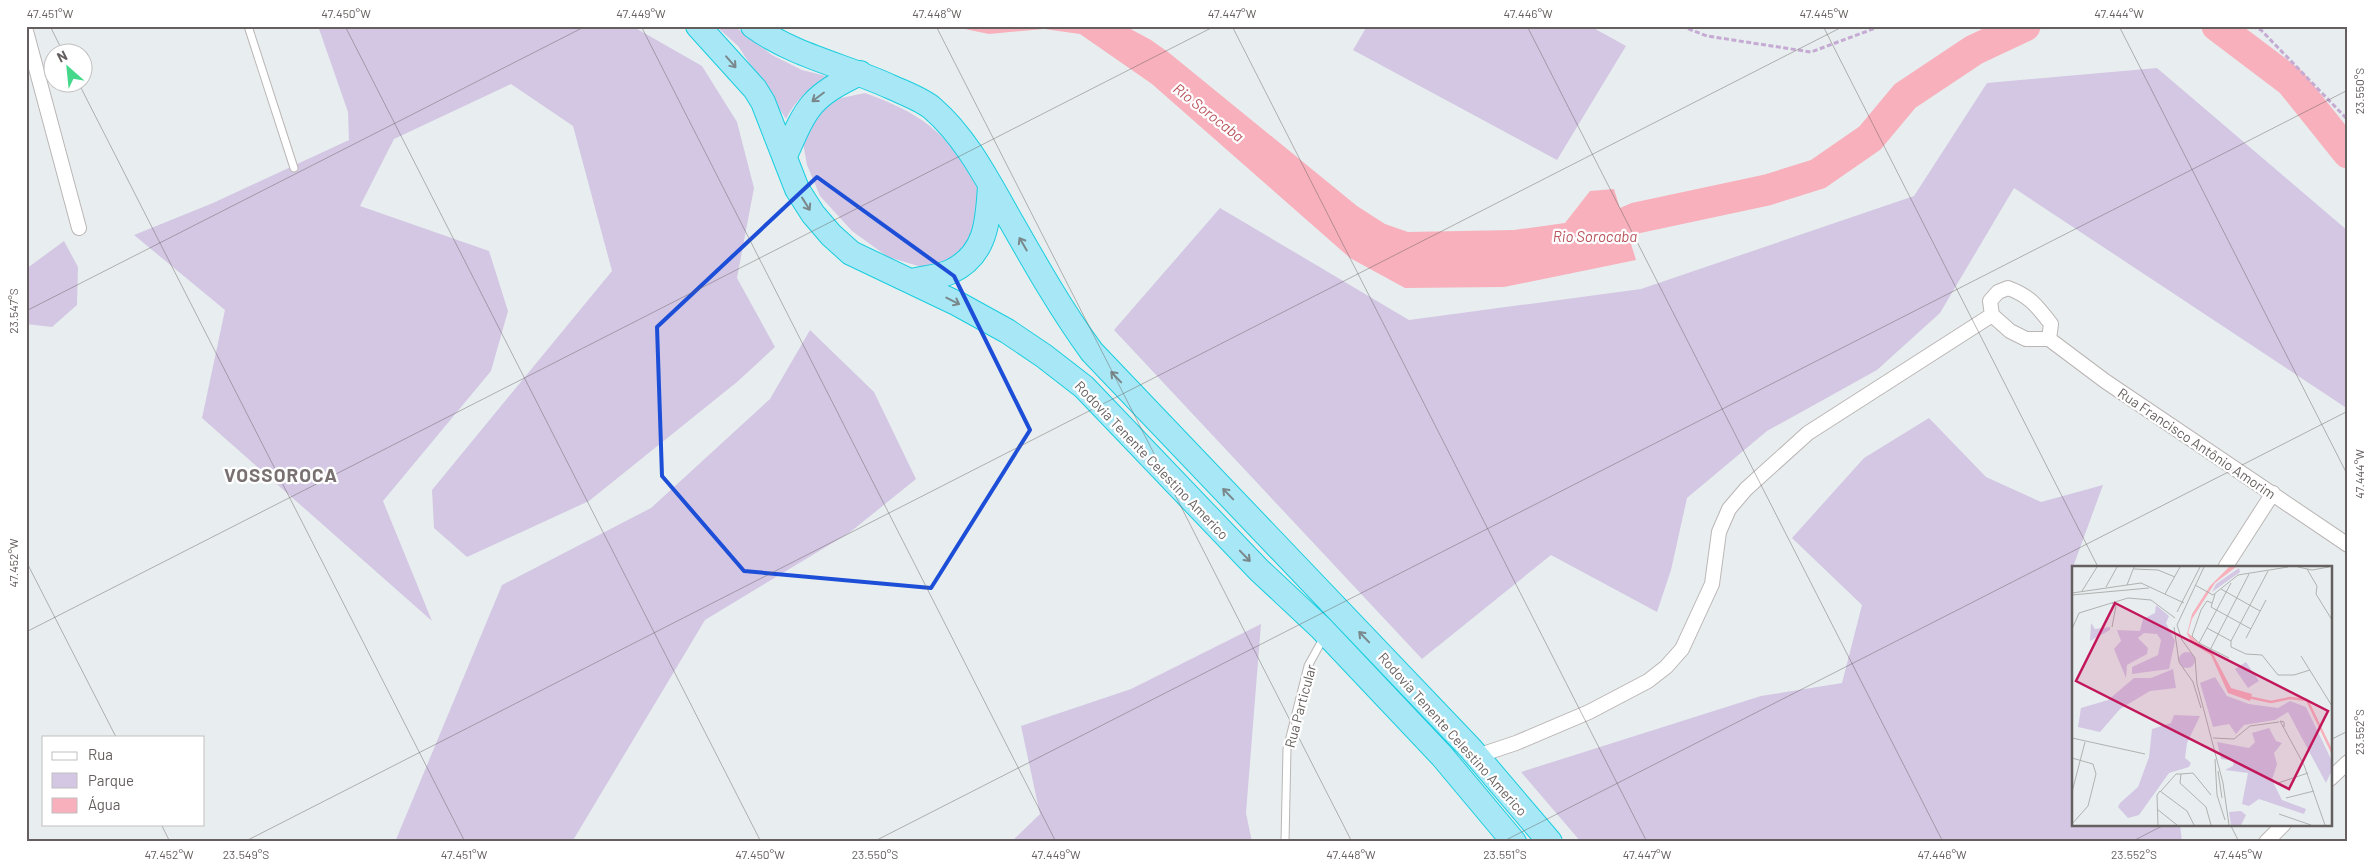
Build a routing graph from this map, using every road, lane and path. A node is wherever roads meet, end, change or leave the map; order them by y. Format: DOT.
graph roads {
  1 [pos="248,26"];
  2 [pos="698,26"];
  3 [pos="753,26"];
  4 [pos="1681,26"];
  5 [pos="1881,26"];
  6 [pos="2252,26"];
  7 [pos="26,31"];
  8 [pos="860,73"];
  9 [pos="2348,120"];
  10 [pos="785,156"];
  11 [pos="294,168"];
  12 [pos="990,185"];
  13 [pos="79,228"];
  14 [pos="912,281"];
  15 [pos="1992,315"];
  16 [pos="2049,339"];
  17 [pos="2274,493"];
  18 [pos="2348,545"];
  19 [pos="2226,566"];
  20 [pos="1326,634"];
  21 [pos="1477,756"];
  22 [pos="2348,762"];
  23 [pos="2332,777"];
  24 [pos="2282,826"];
  25 [pos="1285,842"];
  26 [pos="1514,842"];
  27 [pos="1550,842"];
  28 [pos="2266,842"];
  1 -- 11 [label="lane"];
  2 -- 10 [label="highway, Rodovia Tenente Celestino Americo, one-way"];
  3 -- 8 [label="highway, Rodovia Tenente Celestino Americo"];
  4 -- 5 [label="path"];
  6 -- 9 [label="path"];
  7 -- 13 [label="street"];
  8 -- 10 [label="highway, one-way"];
  8 -- 12 [label="highway, Rodovia Tenente Celestino Americo"];
  10 -- 14 [label="highway, Rodovia Tenente Celestino Americo, one-way"];
  12 -- 14 [label="highway"];
  21 -- 12 [label="highway, Rodovia Tenente Celestino Americo, one-way"];
  14 -- 20 [label="highway, Rodovia Tenente Celestino Americo, one-way"];
  15 -- 16 [label="street"];
  15 -- 16 [label="street"];
  15 -- 21 [label="street"];
  16 -- 17 [label="street, Rua Francisco Antônio Amorim"];
  17 -- 18 [label="street, Rua Francisco Antônio Amorim"];
  17 -- 19 [label="street"];
  20 -- 25 [label="lane, Rua Particular"];
  20 -- 26 [label="highway, Rodovia Tenente Celestino Americo"];
  21 -- 27 [label="highway, Rodovia Tenente Celestino Americo"];
  22 -- 23 [label="street"];
  24 -- 28 [label="street"];
}
